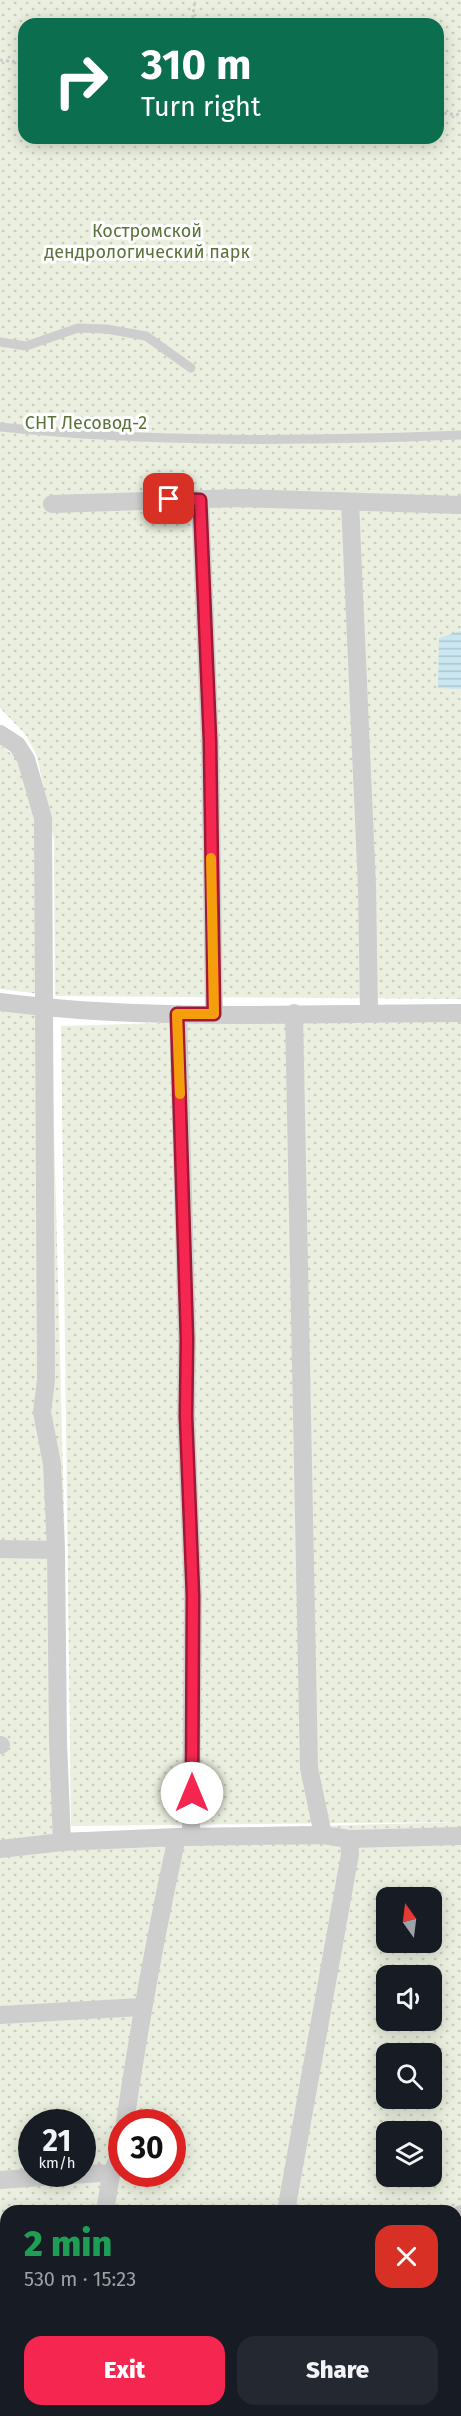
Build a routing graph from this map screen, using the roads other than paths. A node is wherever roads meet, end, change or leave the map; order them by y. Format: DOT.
graph roads {
  1 [pos="0,342"];
  2 [pos="191,368"];
  3 [pos="0,427"];
  4 [pos="461,435"];
  5 [pos="200,500"];
  6 [pos="350,502"];
  7 [pos="52,504"];
  8 [pos="461,505"];
  9 [pos="0,734"];
  10 [pos="0,1002"];
  11 [pos="45,1008"];
  12 [pos="294,1013"];
  13 [pos="369,1013"];
  14 [pos="461,1013"];
  15 [pos="177,1014"];
  16 [pos="214,1014"];
  17 [pos="0,1549"];
  18 [pos="56,1550"];
  19 [pos="323,1834"];
  20 [pos="461,1836"];
  21 [pos="184,1837"];
  22 [pos="349,1839"];
  23 [pos="62,1842"];
  24 [pos="0,1849"];
  25 [pos="141,2007"];
  26 [pos="0,2015"];
  27 [pos="127,2109"];
  28 [pos="108,2174"];
  29 [pos="0,2180"];
  30 [pos="109,2187"];
  31 [pos="106,2205"];
  32 [pos="287,2205"];
  1 -- 2 [label="lane"];
  3 -- 4 [label="lane"];
  5 -- 6 [label="street"];
  5 -- 7 [label="street"];
  5 -- 16 [label="street"];
  6 -- 8 [label="street"];
  6 -- 13 [label="street"];
  9 -- 11 [label="street"];
  10 -- 11 [label="street"];
  11 -- 15 [label="street"];
  11 -- 18 [label="street"];
  12 -- 13 [label="street"];
  12 -- 16 [label="street"];
  12 -- 19 [label="street"];
  13 -- 14 [label="street"];
  15 -- 16 [label="street"];
  15 -- 21 [label="street"];
  17 -- 18 [label="street"];
  18 -- 23 [label="street"];
  19 -- 21 [label="street"];
  19 -- 22 [label="street"];
  20 -- 22 [label="street"];
  21 -- 23 [label="street"];
  21 -- 25 [label="street"];
  22 -- 32 [label="street"];
  23 -- 24 [label="street"];
  25 -- 26 [label="street"];
  25 -- 27 [label="street"];
  28 -- 29 [label="street"];
  30 -- 31 [label="street"];
}
